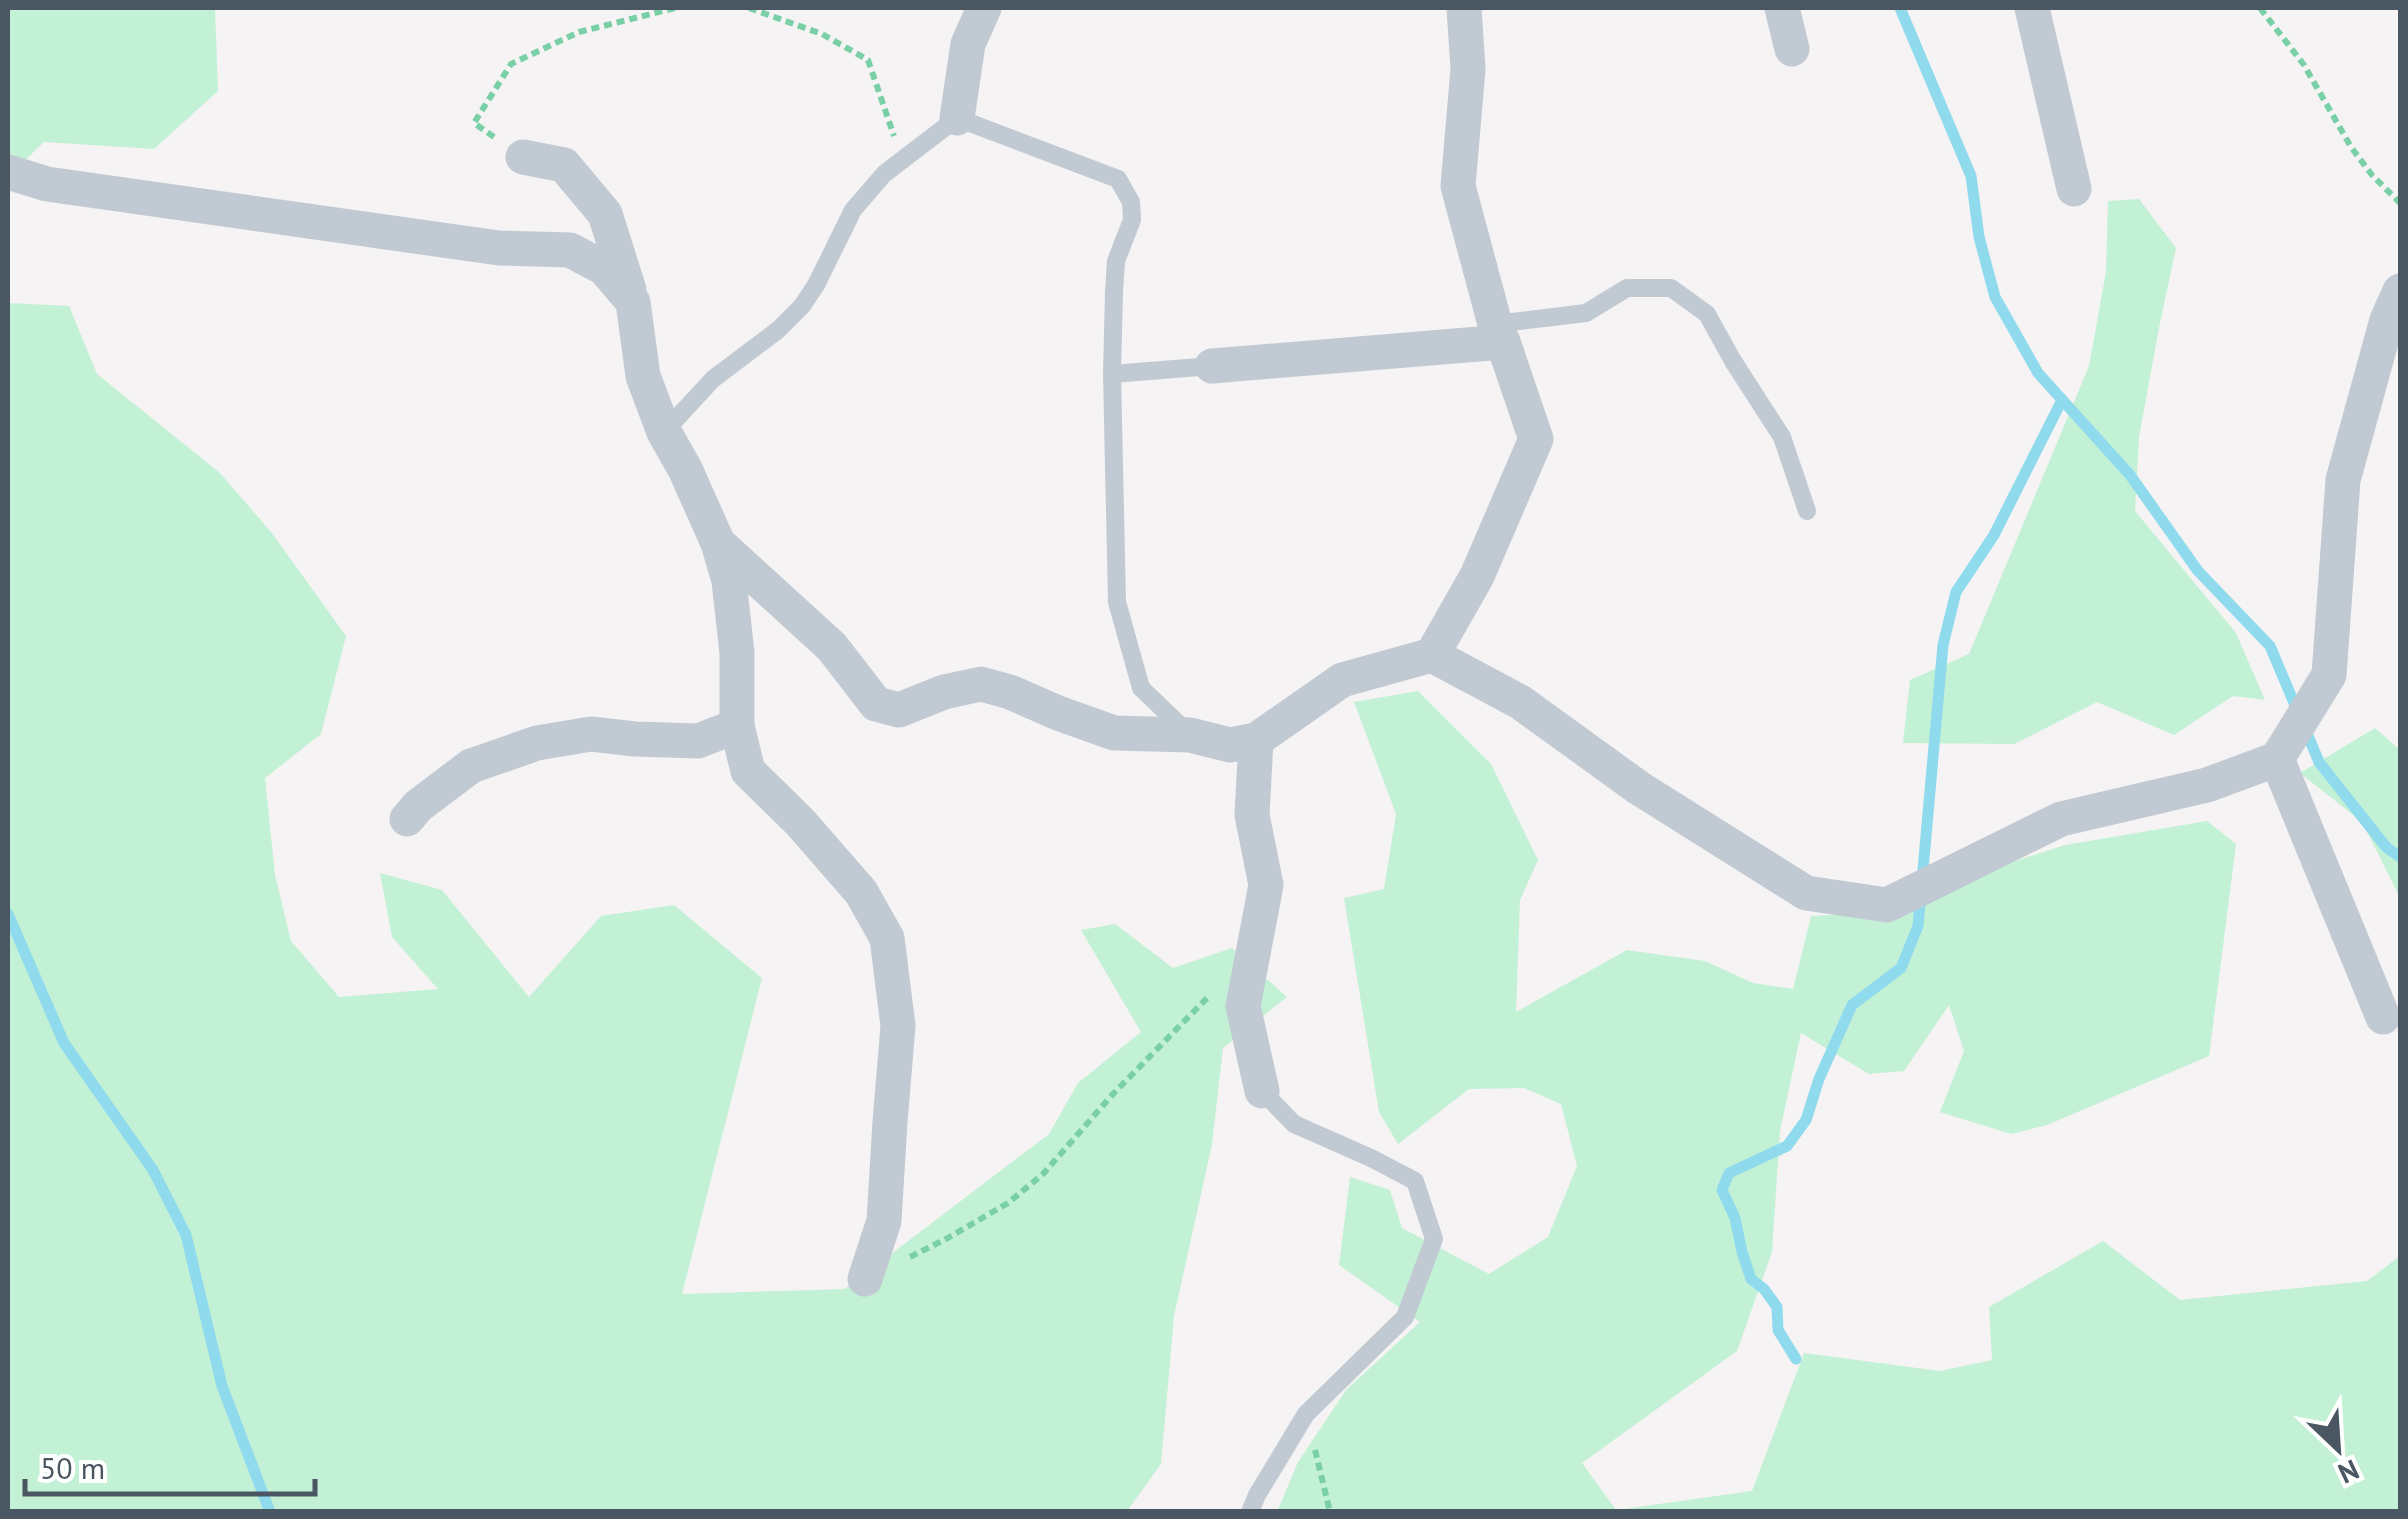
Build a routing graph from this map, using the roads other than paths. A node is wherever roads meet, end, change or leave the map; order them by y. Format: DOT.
graph roads {
  1 [pos="984,8"];
  2 [pos="1464,8"];
  3 [pos="1782,8"];
  4 [pos="2032,8"];
  5 [pos="1792,49"];
  6 [pos="957,118"];
  7 [pos="524,157"];
  8 [pos="8,172"];
  9 [pos="2074,189"];
  10 [pos="2400,291"];
  11 [pos="633,302"];
  12 [pos="1499,333"];
  13 [pos="1212,366"];
  14 [pos="1112,374"];
  15 [pos="664,432"];
  16 [pos="1807,511"];
  17 [pos="718,544"];
  18 [pos="1432,654"];
  19 [pos="737,726"];
  20 [pos="1190,735"];
  21 [pos="1256,740"];
  22 [pos="2277,759"];
  23 [pos="407,819"];
  24 [pos="2382,1017"];
  25 [pos="1262,1091"];
  26 [pos="865,1280"];
  27 [pos="1250,1512"];
  1 -- 6 [label="street"];
  2 -- 12 [label="street"];
  3 -- 5 [label="street"];
  4 -- 9 [label="street"];
  6 -- 14 [label="lane"];
  6 -- 15 [label="lane"];
  7 -- 11 [label="street"];
  8 -- 11 [label="street"];
  10 -- 22 [label="street"];
  11 -- 15 [label="street"];
  12 -- 13 [label="street"];
  12 -- 16 [label="lane"];
  12 -- 18 [label="street"];
  13 -- 14 [label="lane"];
  14 -- 20 [label="lane"];
  15 -- 17 [label="street"];
  17 -- 19 [label="street"];
  17 -- 20 [label="street"];
  18 -- 21 [label="street"];
  18 -- 22 [label="street"];
  19 -- 23 [label="street"];
  19 -- 26 [label="street"];
  20 -- 21 [label="street"];
  21 -- 25 [label="street"];
  22 -- 24 [label="street"];
  25 -- 27 [label="lane"];
}
